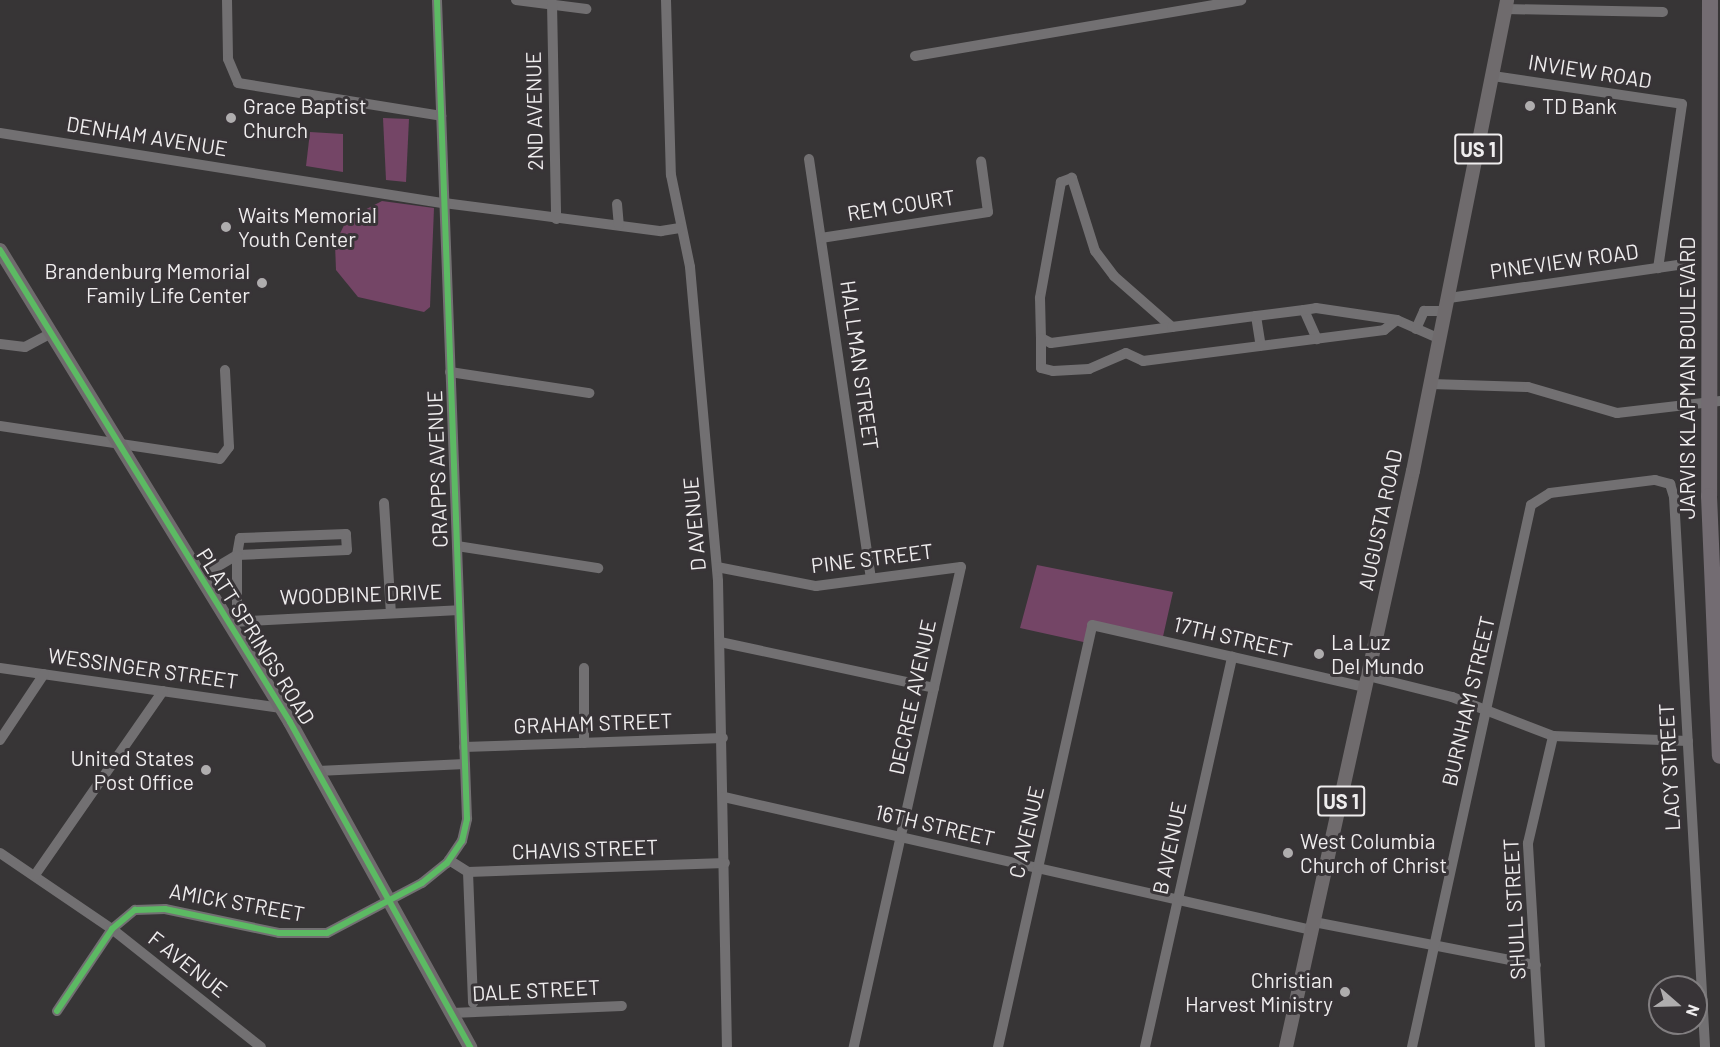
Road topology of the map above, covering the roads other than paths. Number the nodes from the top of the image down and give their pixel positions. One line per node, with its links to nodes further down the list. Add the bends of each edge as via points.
1 (227, 0): 14 (street, via 228,60 238,83)
2 (437, 0): 14 (street, CRAPPS AVENUE)
3 (516, 0): 7 (street)
4 (666, 0): 22 (street, D AVENUE, via 670,154)
5 (1240, 0): 11 (street)
6 (1710, 0): 13 (highway, JARVIS KLAPMAN BOULEVARD)
7 (552, 3): 9 (street); 20 (street, 2ND AVENUE)
8 (1507, 4): 10 (street); 12 (main road, AUGUSTA ROAD / US 1)
9 (586, 9)
10 (1663, 12)
11 (915, 56)
12 (1493, 76): 26 (street, INVIEW ROAD, via 1682,104); 28 (main road, AUGUSTA ROAD / US 1)
13 (1715, 109): 27 (highway, JARVIS KLAPMAN BOULEVARD)
14 (441, 116): 18 (street, CRAPPS AVENUE)
15 (0, 133): 18 (street, DENHAM AVENUE)
16 (809, 159): 23 (street, HALLMAN STREET)
17 (981, 161): 23 (street, REM COURT, via 988,212)
18 (444, 203): 20 (street, DENHAM AVENUE); 44 (street, CRAPPS AVENUE)
19 (617, 204): 21 (street)
20 (556, 219): 21 (street, DENHAM AVENUE)
21 (619, 225): 22 (street, DENHAM AVENUE, via 661,231)
22 (680, 228): 55 (street, D AVENUE, via 690,267)
23 (821, 238): 59 (street, HALLMAN STREET)
24 (0, 250): 35 (main road, PLATT SPRINGS ROAD)
25 (1685, 264): 26 (street, PINEVIEW ROAD)
26 (1658, 268): 28 (street, PINEVIEW ROAD)
27 (1710, 294): 43 (highway); 47 (highway, JARVIS KLAPMAN BOULEVARD)
28 (1447, 304): 33 (street, PINEVIEW ROAD, via 1424,311); 38 (main road, AUGUSTA ROAD / US 1)
29 (1304, 310): 30 (street); 31 (street, via 1345,309); 37 (street)
30 (1256, 316): 32 (street); 40 (street)
31 (1397, 320): 33 (street); 37 (street, via 1384,330)
32 (1172, 327): 34 (street); 36 (street, via 1114,276 1095,251 1072,178 1061,182 1040,298)
33 (1416, 329): 38 (street)
34 (1124, 334): 36 (street, via 1051,343); 41 (street)
35 (48, 335): 39 (street, via 25,347); 50 (main road, PLATT SPRINGS ROAD)
36 (1041, 338): 41 (street, via 1041,368 1053,371 1089,369)
37 (1317, 339): 40 (street)
38 (1440, 339): 45 (main road, AUGUSTA ROAD / US 1)
39 (0, 344)
40 (1261, 346): 41 (street, via 1143,361)
41 (1126, 353)
42 (225, 370): 50 (street, via 228,455 219,459)
43 (1720, 371)
44 (450, 372): 46 (street); 53 (street, CRAPPS AVENUE)
45 (1431, 384): 47 (street, via 1528,387 1617,413); 69 (main road, AUGUSTA ROAD / US 1)
46 (589, 393)
47 (1715, 402): 48 (highway); 80 (highway, JARVIS KLAPMAN BOULEVARD)
48 (1720, 417)
49 (0, 426): 50 (street)
50 (116, 446): 58 (main road, PLATT SPRINGS ROAD)
51 (1670, 484): 73 (street, BURNHAM STREET, via 1655,480 1550,494 1531,505); 77 (street, LACY STREET)
52 (384, 503): 61 (street)
53 (457, 546): 57 (street); 60 (street, CRAPPS AVENUE)
54 (237, 555): 54 (street, via 240,538 346,534 347,550); 58 (street); 62 (street)
55 (717, 567): 59 (street, PINE STREET, via 806,586); 64 (street, D AVENUE)
56 (961, 567): 59 (street, PINE STREET); 70 (street, DECREE AVENUE)
57 (598, 568)
58 (200, 577): 62 (main road, PLATT SPRINGS ROAD)
59 (872, 578)
60 (459, 610): 61 (street, WOODBINE DRIVE); 79 (street, CRAPPS AVENUE)
61 (392, 613): 62 (street, WOODBINE DRIVE)
62 (232, 622): 72 (main road, PLATT SPRINGS ROAD)
63 (1092, 625): 65 (street, 17TH STREET); 88 (street, C AVENUE)
64 (720, 642): 70 (street); 75 (street, D AVENUE)
65 (1232, 657): 69 (street, 17TH STREET); 92 (street, B AVENUE)
66 (0, 668): 68 (street, WESSINGER STREET)
67 (584, 668): 78 (street)
68 (44, 674): 71 (street, WESSINGER STREET); 76 (street)
69 (1367, 681): 73 (street, 17TH STREET); 93 (main road, AUGUSTA ROAD / US 1)
70 (934, 688): 84 (street, DECREE AVENUE)
71 (163, 691): 72 (street, WESSINGER STREET); 90 (street)
72 (281, 708): 82 (main road, PLATT SPRINGS ROAD)
73 (1486, 711): 74 (street, 17TH STREET); 95 (street, BURNHAM STREET)
74 (1553, 736): 77 (street, 17TH STREET); 96 (street, SHULL STREET, via 1529,835)
75 (723, 738): 78 (street, GRAHAM STREET); 83 (street, D AVENUE)
76 (0, 740)
77 (1688, 741): 110 (street, LACY STREET)
78 (584, 743): 79 (street, GRAHAM STREET)
79 (465, 747): 81 (street, CRAPPS AVENUE)
80 (1720, 756)
81 (465, 764): 82 (street); 86 (street, CRAPPS AVENUE, via 465,831)
82 (318, 771): 91 (main road, PLATT SPRINGS ROAD)
83 (724, 797): 84 (street, 16TH STREET); 87 (street, D AVENUE)
84 (901, 837): 88 (street, 16TH STREET); 104 (street, DECREE AVENUE)
85 (0, 853): 90 (street, F AVENUE)
86 (449, 860): 89 (street); 91 (street, CRAPPS AVENUE, via 422,883)
87 (725, 863): 89 (street, CHAVIS STREET); 103 (street, D AVENUE)
88 (1037, 868): 92 (street, 16TH STREET); 105 (street, C AVENUE)
89 (468, 872): 97 (street)
90 (34, 875): 94 (street, F AVENUE)
91 (389, 898): 94 (street, AMICK STREET, via 337,929 313,935 155,908 135,909); 100 (main road, PLATT SPRINGS ROAD)
92 (1178, 900): 93 (street, 16TH STREET); 106 (street, B AVENUE)
93 (1313, 926): 95 (street, 16TH STREET); 107 (main road, AUGUSTA ROAD / US 1)
94 (112, 929): 99 (street, AMICK STREET); 101 (street, F AVENUE)
95 (1434, 945): 96 (street, 16TH STREET); 108 (street, BURNHAM STREET)
96 (1536, 965): 109 (street, SHULL STREET)
97 (473, 1003)
98 (622, 1005): 100 (street, DALE STREET)
99 (57, 1011)
100 (452, 1013): 102 (main road, PLATT SPRINGS ROAD)
101 (261, 1047)
102 (470, 1047)
103 (727, 1047)
104 (855, 1047)
105 (998, 1047)
106 (1145, 1047)
107 (1286, 1047)
108 (1412, 1047)
109 (1540, 1047)
110 (1705, 1047)

